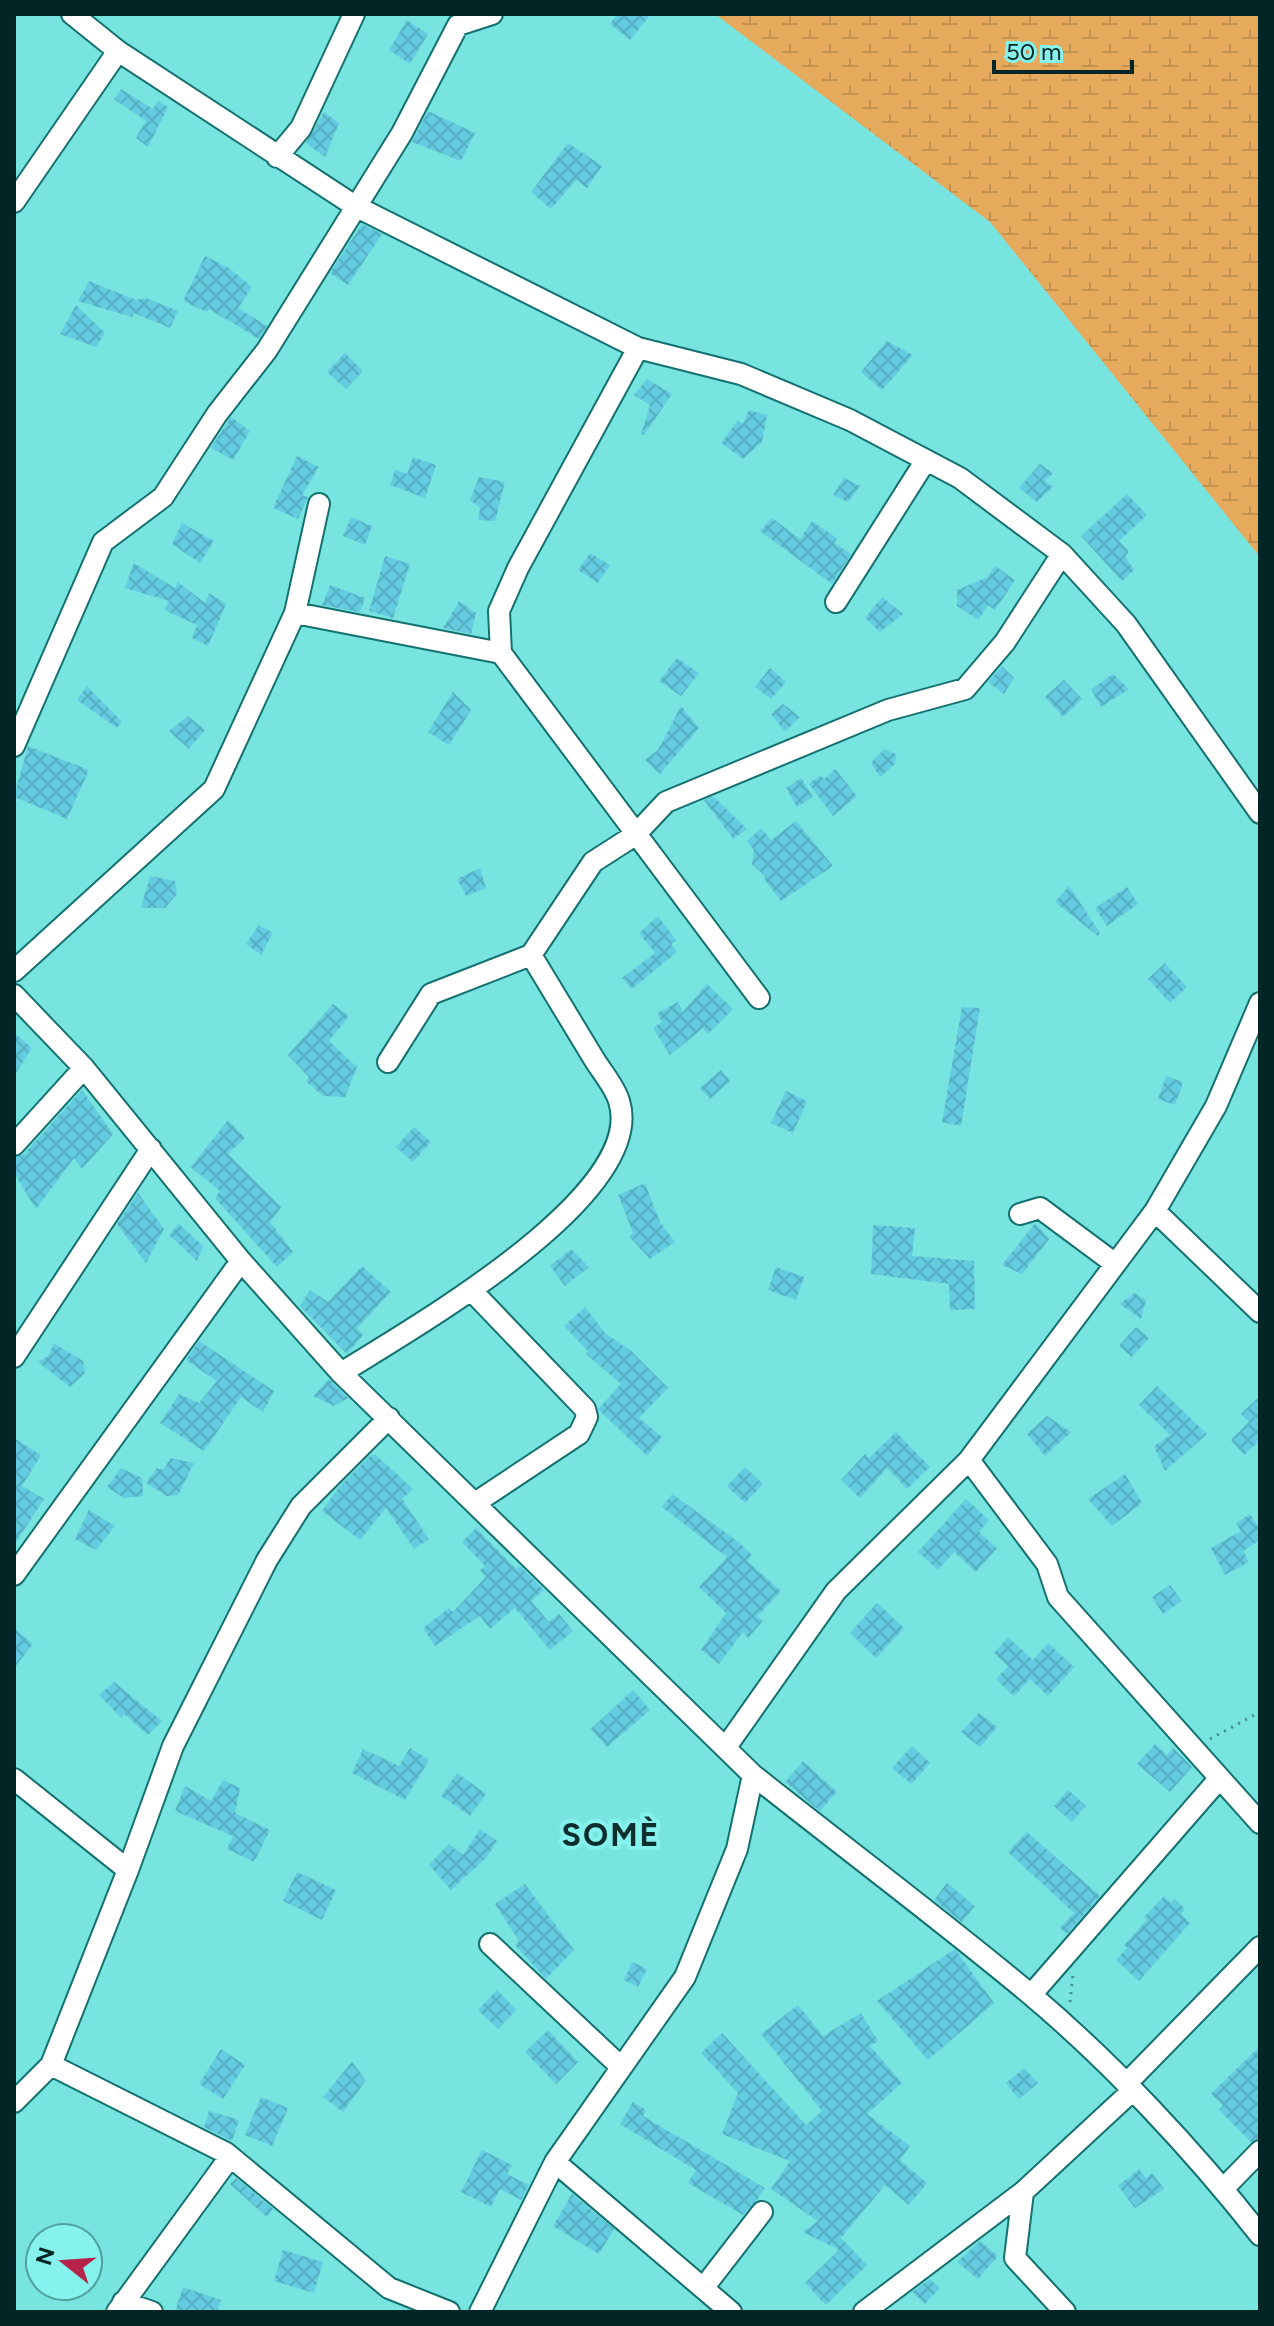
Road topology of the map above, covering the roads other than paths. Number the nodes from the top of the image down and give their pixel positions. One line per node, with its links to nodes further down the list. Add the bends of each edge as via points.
1 (72, 14): 4 (street)
2 (354, 14): 5 (street, via 301,128)
3 (492, 14): 7 (street, via 458,25 402,133)
4 (118, 51): 5 (street); 6 (street)
5 (277, 157): 7 (street)
6 (14, 202)
7 (355, 206): 8 (street); 15 (street, via 267,350 163,497 103,542)
8 (638, 348): 9 (street, via 741,374 850,420); 14 (street, via 518,568 499,611)
9 (926, 460): 11 (street, via 960,478); 12 (street)
10 (319, 504): 13 (street)
11 (1062, 554): 16 (street, via 1126,624); 17 (street, via 1005,642 965,689 888,710 666,802)
12 (836, 602)
13 (295, 613): 14 (street); 19 (street, via 214,789)
14 (501, 653): 17 (street)
15 (14, 746)
16 (1260, 813)
17 (635, 835): 18 (street, via 593,862); 21 (street)
18 (531, 955): 23 (street, via 431,994); 31 (street, via 619,1100 623,1133 602,1175 565,1215)
19 (14, 971)
20 (14, 995): 24 (street)
21 (759, 998)
22 (1260, 1003): 27 (street, via 1216,1106)
23 (388, 1062)
24 (84, 1068): 25 (street); 26 (street)
25 (14, 1145)
26 (151, 1149): 29 (street); 33 (street)
27 (1155, 1211): 30 (street); 32 (street)
28 (1020, 1214): 30 (street, via 1040,1208)
29 (241, 1261): 34 (street); 38 (street)
30 (1114, 1263): 36 (street)
31 (472, 1291): 34 (street); 37 (street, via 587,1417 579,1434)
32 (1260, 1312)
33 (14, 1357)
34 (341, 1373): 35 (street)
35 (389, 1418): 37 (street); 44 (street, via 301,1506 267,1560 173,1746)
36 (969, 1460): 39 (street, via 836,1591); 42 (street, via 1047,1564 1058,1597)
37 (475, 1503): 39 (street)
38 (14, 1575)
39 (726, 1747): 40 (street)
40 (753, 1775): 47 (street); 49 (street, via 737,1849 685,1977)
41 (14, 1779): 44 (street)
42 (1219, 1779): 43 (street); 47 (street)
43 (1260, 1823)
44 (128, 1870): 48 (street)
45 (490, 1944): 49 (street)
46 (1260, 1947): 50 (street)
47 (1031, 1995): 50 (street)
48 (51, 2065): 51 (street); 53 (street)
49 (621, 2067): 54 (street)
50 (1129, 2088): 55 (street); 56 (street)
51 (14, 2102)
52 (1260, 2151): 55 (street)
53 (230, 2157): 60 (street); 62 (street, via 389,2288)
54 (555, 2162): 59 (street); 63 (street)
55 (1223, 2189): 58 (street)
56 (1023, 2192): 65 (street); 66 (street, via 1015,2258)
57 (762, 2212): 59 (street)
58 (1260, 2235)
59 (704, 2287): 64 (street)
60 (120, 2307): 61 (street)
61 (152, 2312)
62 (449, 2312)
63 (480, 2312)
64 (731, 2312)
65 (864, 2312)
66 (1065, 2312)

